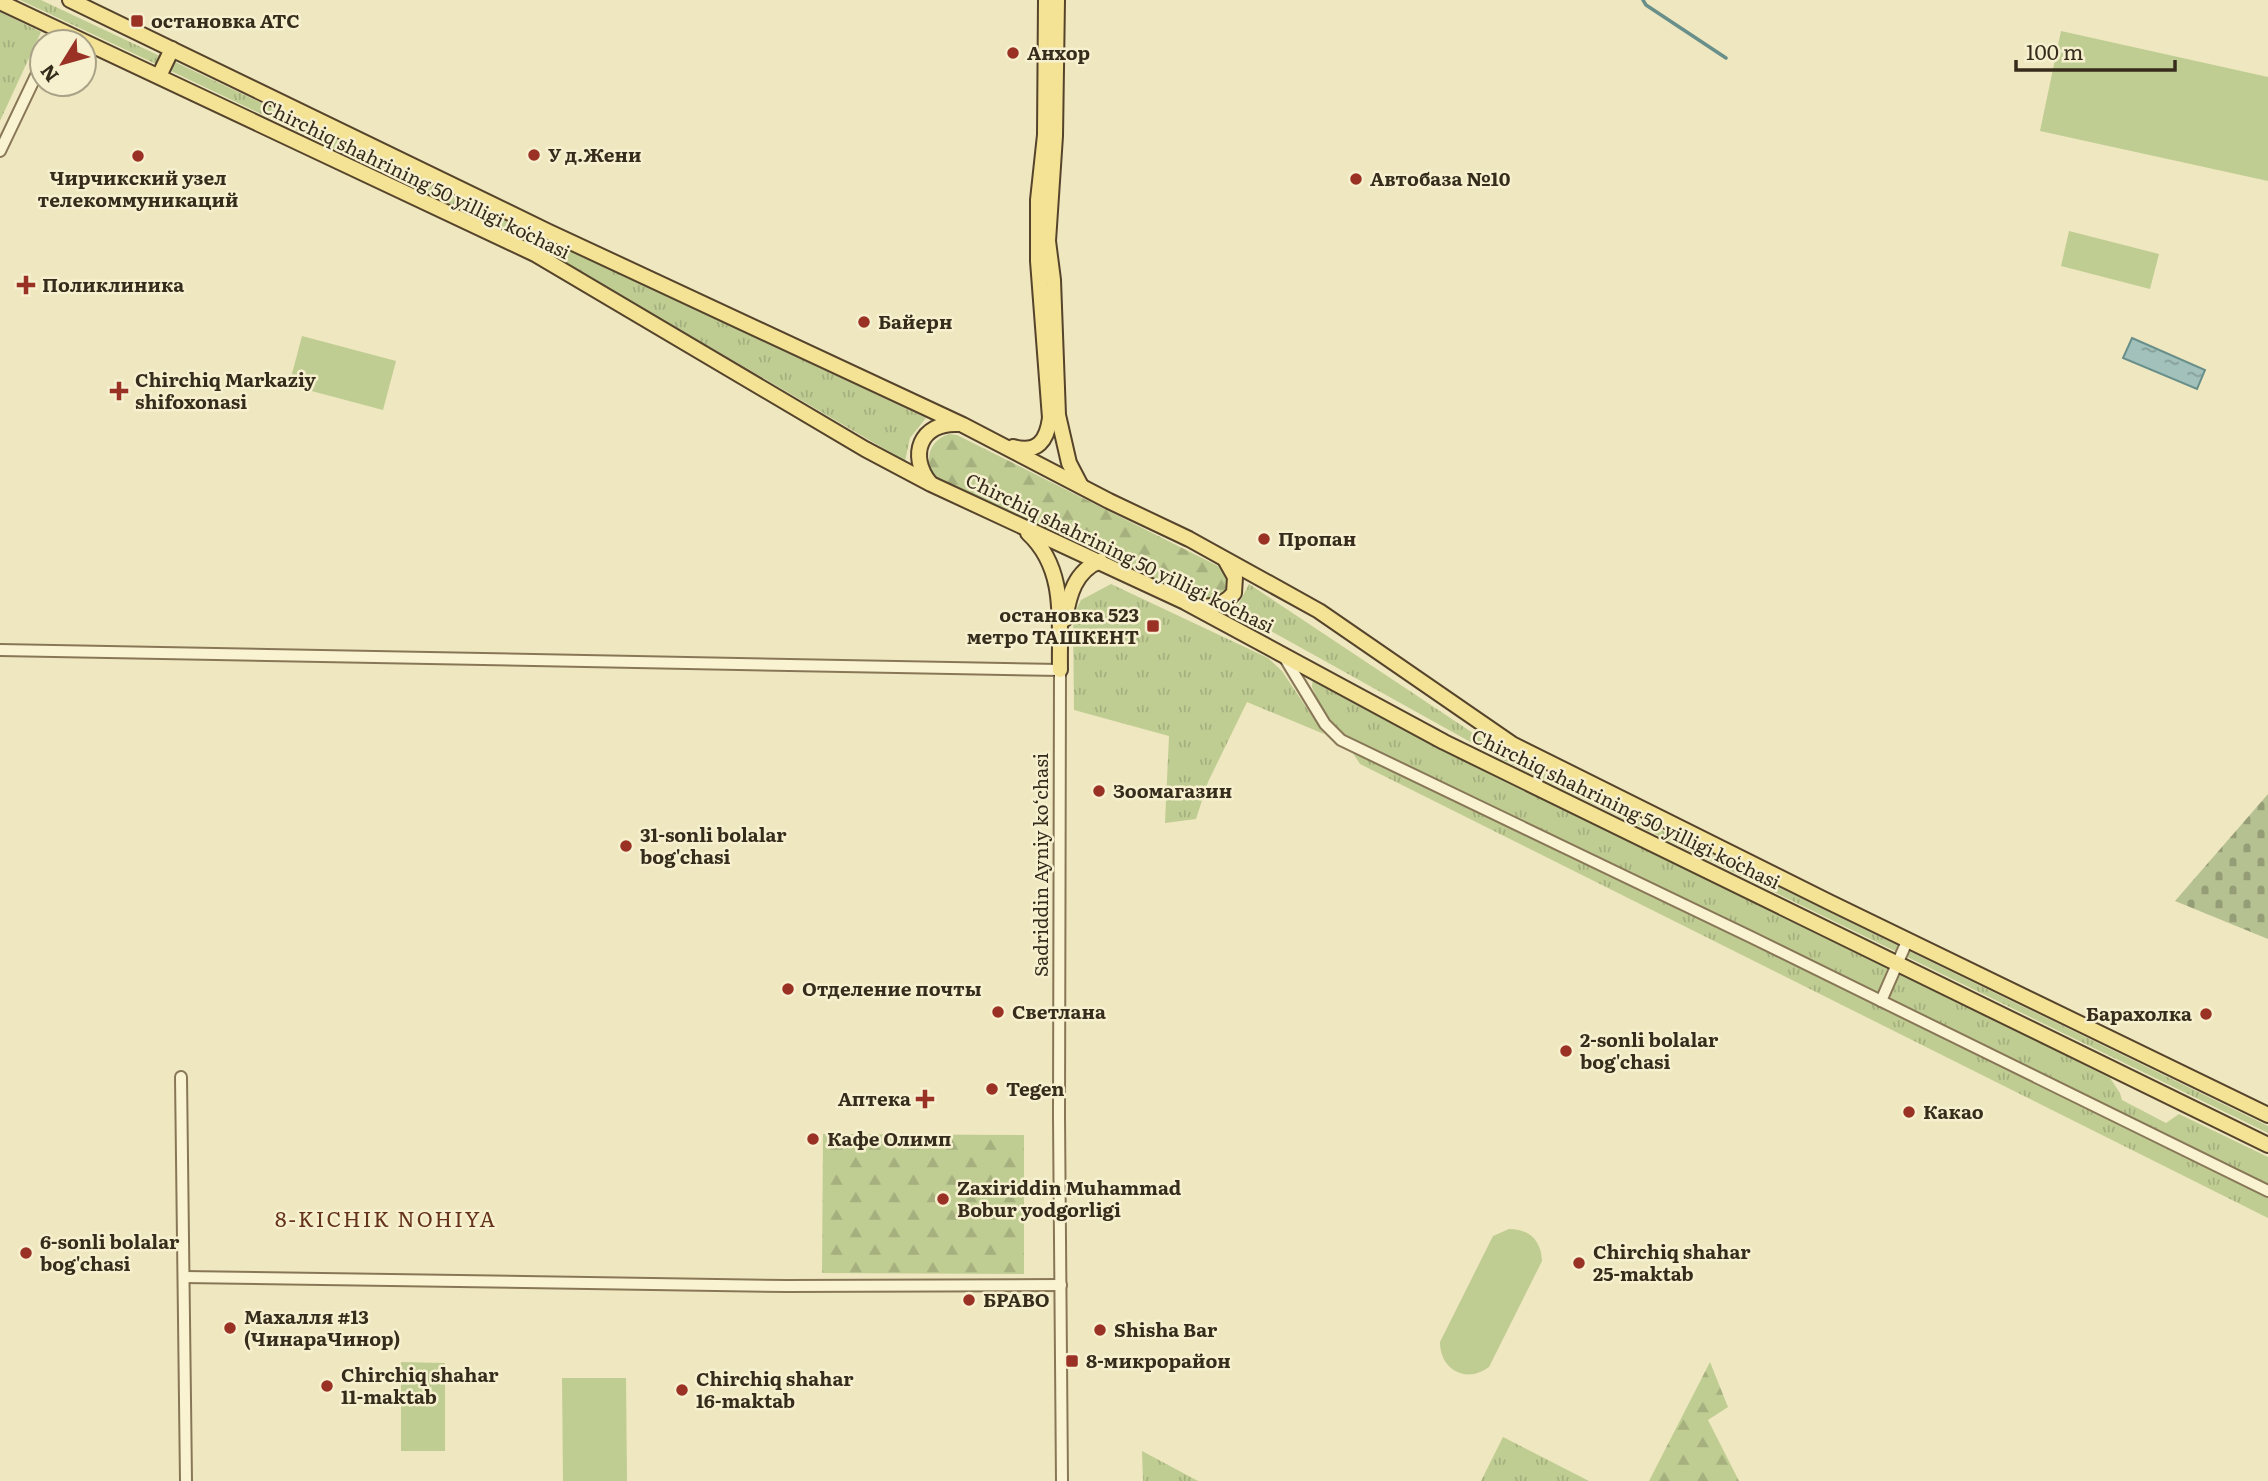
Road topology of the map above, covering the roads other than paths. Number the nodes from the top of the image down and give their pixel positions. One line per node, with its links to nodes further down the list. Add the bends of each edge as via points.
1 (70, 0): 6 (main road, Chirchiq shahrining 50 yilligi koʻchasi)
2 (1046, 0): 14 (main road, via 1038,249 1050,418 1045,440 1036,448)
3 (1057, 0): 16 (main road, via 1048,240 1058,415 1069,463)
4 (0, 2): 5 (main road, Chirchiq shahrining 50 yilligi koʻchasi)
5 (42, 28)
6 (172, 49): 8 (main road); 11 (main road, Chirchiq shahrining 50 yilligi koʻchasi)
7 (98, 53): 8 (main road, Chirchiq shahrining 50 yilligi koʻchasi)
8 (159, 76): 12 (main road, Chirchiq shahrining 50 yilligi koʻchasi)
9 (28, 92): 10 (street)
10 (0, 151)
11 (547, 231): 12 (main road); 13 (main road, Chirchiq shahrining 50 yilligi koʻchasi)
12 (535, 254): 15 (main road, Chirchiq shahrining 50 yilligi koʻchasi)
13 (963, 425): 14 (main road, Chirchiq shahrining 50 yilligi koʻchasi); 15 (main road, via 937,426 921,443 919,465)
14 (995, 443): 16 (main road, Chirchiq shahrining 50 yilligi koʻchasi)
15 (931, 485): 17 (main road, Chirchiq shahrining 50 yilligi koʻchasi)
16 (1082, 487): 18 (main road, Chirchiq shahrining 50 yilligi koʻchasi)
17 (1016, 524): 19 (main road, Chirchiq shahrining 50 yilligi koʻchasi); 23 (main road, via 1037,542 1055,574)
18 (1211, 551): 20 (main road, via 1233,572 1234,593 1214,606); 24 (main road, Chirchiq shahrining 50 yilligi koʻchasi, via 1319,611 1512,744)
19 (1100, 561): 20 (main road, Chirchiq shahrining 50 yilligi koʻchasi); 23 (main road, via 1081,574 1069,597)
20 (1185, 602): 22 (main road, Chirchiq shahrining 50 yilligi koʻchasi)
21 (0, 650): 23 (street)
22 (1282, 653): 25 (main road, Chirchiq shahrining 50 yilligi koʻchasi, via 1444,742); 26 (street, via 1325,724 1341,740)
23 (1060, 670): 32 (street, Sadriddin Ayniy ko‘chasi)
24 (1908, 939): 25 (street); 28 (main road, Chirchiq shahrining 50 yilligi koʻchasi)
25 (1897, 964): 26 (street); 29 (main road, Chirchiq shahrining 50 yilligi koʻchasi)
26 (1881, 1001): 30 (street)
27 (181, 1077): 31 (street)
28 (2268, 1115)
29 (2268, 1145)
30 (2268, 1191)
31 (184, 1277): 32 (street, via 786,1286); 33 (street)
32 (1061, 1285): 34 (street, Sadriddin Ayniy ko‘chasi)
33 (186, 1481)
34 (1062, 1481)

